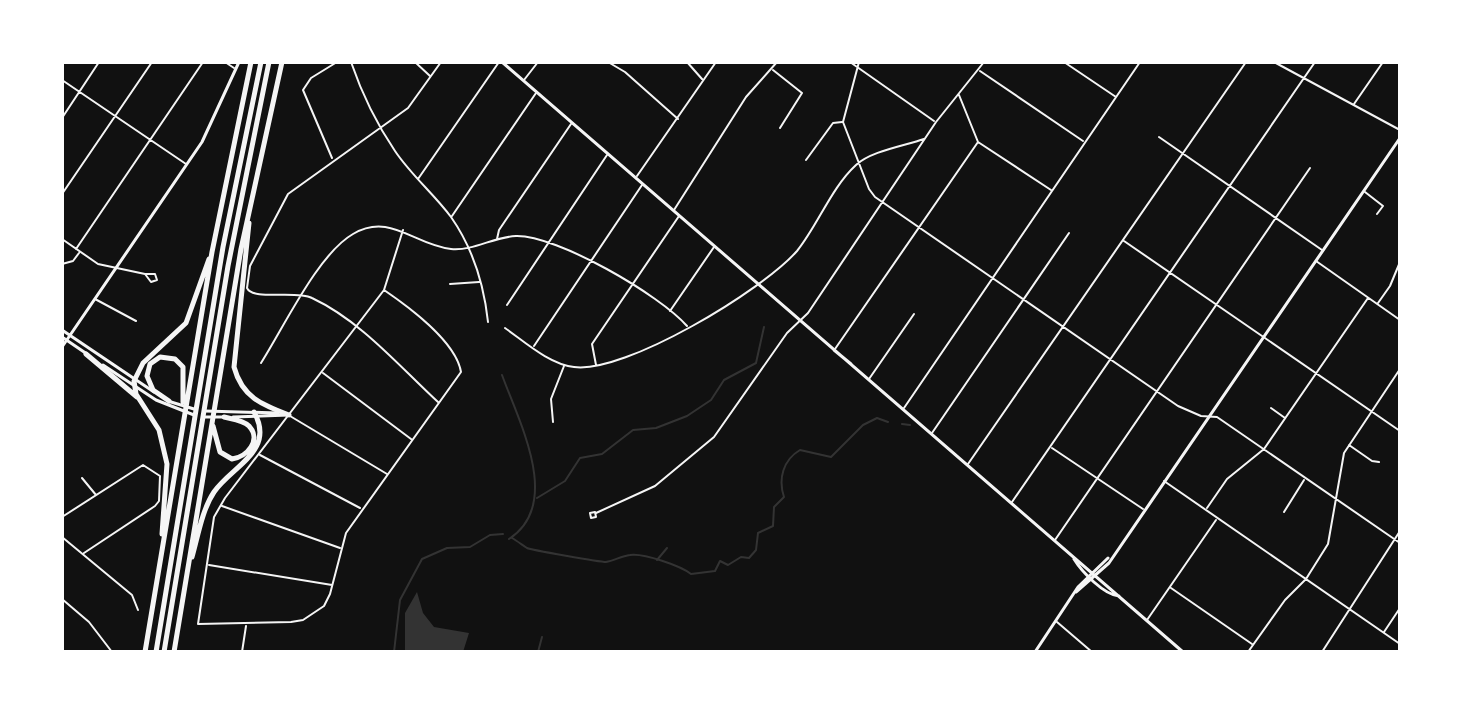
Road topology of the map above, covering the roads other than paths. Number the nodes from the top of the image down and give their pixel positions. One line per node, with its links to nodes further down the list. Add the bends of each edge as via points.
1 (99, 62): 38 (street)
2 (152, 62): 43 (street)
3 (203, 62): 55 (street)
4 (225, 62): 30 (street)
5 (239, 62): 30 (main road)
6 (251, 62): 90 (highway)
7 (261, 62): 204 (highway, via 223,247)
8 (269, 62): 205 (highway, via 224,286)
9 (282, 62): 73 (highway)
10 (337, 62): 60 (street, via 311,78 303,90)
11 (351, 62): 49 (street)
12 (415, 62): 33 (street)
13 (441, 62): 33 (street)
14 (501, 62): 37 (main road); 66 (street)
15 (538, 62): 37 (street)
16 (608, 62): 45 (street)
17 (687, 62): 36 (street)
18 (716, 62): 36 (street)
19 (777, 62): 31 (street)
20 (850, 62): 29 (street)
21 (859, 62): 29 (street)
22 (984, 62): 32 (street)
23 (1064, 62): 41 (street)
24 (1140, 62): 41 (street)
25 (1246, 62): 58 (street)
26 (1274, 62): 34 (street)
27 (1315, 62): 34 (street)
28 (1383, 62): 42 (street)
29 (857, 67): 46 (street); 47 (street)
30 (235, 69): 63 (main road, via 211,128)
31 (772, 70): 50 (street, via 802,93); 74 (street, via 746,97)
32 (979, 70): 40 (street); 56 (street)
33 (431, 76): 49 (street, via 408,108)
34 (1304, 78): 42 (street); 68 (street)
35 (62, 80): 38 (street)
36 (704, 80): 45 (street)
37 (524, 81): 39 (main road)
38 (80, 92): 43 (street); 44 (street)
39 (536, 92): 48 (main road); 77 (street)
40 (959, 94): 47 (street); 57 (street)
41 (1116, 97): 56 (street)
42 (1353, 106): 51 (street)
43 (115, 116): 55 (street); 71 (street)
44 (62, 118)
45 (678, 119): 65 (street)
46 (843, 122): 61 (street, via 833,123); 62 (street)
47 (936, 122): 54 (street)
48 (572, 123): 59 (main road); 83 (street)
49 (379, 127): 60 (street); 66 (street)
50 (780, 128)
51 (1400, 130)
52 (1159, 137): 58 (street)
53 (1400, 138): 70 (main road)
54 (925, 139): 62 (street); 72 (street)
55 (151, 140): 63 (street); 88 (street)
56 (1083, 141): 69 (street)
57 (978, 142): 69 (street); 79 (street)
58 (1184, 154): 68 (street); 85 (street)
59 (608, 155): 65 (main road); 84 (street)
60 (333, 159): 104 (street, via 288,194 250,266 247,290)
61 (806, 160)
62 (858, 163): 72 (street, via 869,189); 100 (street, via 797,251)
63 (186, 164): 95 (main road)
64 (1310, 168): 78 (street)
65 (636, 177): 67 (main road)
66 (418, 180): 77 (street)
67 (643, 184): 74 (main road); 91 (street)
68 (1229, 185): 78 (street); 96 (street)
69 (1051, 191): 98 (street)
70 (1364, 191): 75 (street, via 1383,206); 89 (main road)
71 (62, 194)
72 (883, 203): 79 (street); 113 (street)
73 (249, 210): 143 (highway); 149 (highway, via 234,367 253,399)
74 (673, 211): 76 (main road)
75 (1377, 214)
76 (679, 216): 86 (main road); 102 (street)
77 (451, 217): 87 (street)
78 (1277, 218): 89 (street); 110 (street)
79 (920, 228): 98 (street); 127 (street)
80 (403, 230): 87 (street, via 430,244); 103 (street); 104 (street, via 383,225 351,235 332,250)
81 (1069, 233): 107 (street)
82 (62, 239): 88 (street)
83 (497, 239): 84 (street); 87 (street)
84 (550, 241): 91 (street); 109 (street)
85 (1124, 241): 96 (street); 119 (street)
86 (715, 245): 100 (main road); 111 (street)
87 (469, 249): 99 (street)
88 (78, 250): 94 (street, via 73,261); 95 (street, via 98,264)
89 (1323, 251): 92 (main road)
90 (212, 255): 137 (highway, via 186,323 143,363); 145 (highway)
91 (592, 261): 102 (street); 126 (street)
92 (1316, 261): 105 (street); 123 (main road)
93 (1400, 262): 108 (street)
94 (62, 264)
95 (117, 267): 97 (street); 106 (main road)
96 (1169, 272): 110 (street); 129 (street)
97 (145, 274)
98 (993, 278): 107 (street); 144 (street)
99 (480, 281): 101 (street); 116 (street)
100 (758, 283): 113 (main road); 118 (street, via 720,312)
101 (450, 284)
102 (631, 286): 111 (street); 132 (street, via 592,344)
103 (384, 290): 117 (street); 141 (street, via 428,324 461,367)
104 (303, 295): 117 (street); 130 (street)
105 (1368, 298): 108 (street); 135 (street)
106 (95, 299): 115 (street); 122 (main road)
107 (1025, 300): 119 (street); 154 (street)
108 (1377, 304): 114 (street)
109 (507, 305)
110 (1217, 305): 123 (street); 138 (street)
111 (669, 312): 118 (street)
112 (914, 314): 136 (street)
113 (800, 320): 127 (main road); 175 (street, via 714,437 655,486)
114 (1400, 320)
115 (136, 321)
116 (488, 322)
117 (357, 326): 134 (street); 141 (street)
118 (687, 326): 132 (street)
119 (1064, 327): 129 (street); 161 (street)
120 (505, 328): 126 (street)
121 (62, 330): 122 (main road)
122 (70, 335): 124 (main road); 137 (main road)
123 (1264, 337): 135 (street); 150 (main road)
124 (64, 339): 125 (main road); 128 (main road)
125 (62, 347)
126 (533, 347): 131 (street)
127 (834, 350): 136 (main road)
128 (86, 354): 137 (main road); 139 (highway)
129 (1110, 359): 138 (street); 157 (street)
130 (261, 363)
131 (565, 365): 132 (street); 152 (street, via 551,399)
132 (596, 366)
133 (1400, 369): 146 (street)
134 (322, 373): 149 (street); 155 (street)
135 (1316, 374): 146 (street); 151 (street)
136 (869, 380): 144 (main road)
137 (134, 382): 139 (highway); 140 (main road); 148 (main road, via 175,410)
138 (1157, 392): 150 (street); 164 (street)
139 (143, 402): 181 (highway, via 159,430 167,464)
140 (172, 403): 145 (highway, via 153,390 147,376 150,364 160,357 175,359 183,367); 148 (main road)
141 (439, 403): 155 (street)
142 (1271, 408): 151 (street)
143 (214, 409): 148 (highway, via 216,447 225,456 240,458 253,443 252,431); 187 (highway)
144 (903, 409): 154 (main road)
145 (185, 411): 181 (highway)
146 (1372, 411): 153 (street); 156 (street)
147 (255, 414): 148 (main road); 149 (main road); 187 (highway, via 257,446 214,491)
148 (224, 415)
149 (289, 415): 159 (street); 162 (street)
150 (1209, 417): 158 (street, via 1217,417); 166 (main road)
151 (1286, 418): 158 (street)
152 (553, 422)
153 (1400, 431)
154 (931, 434): 161 (main road)
155 (413, 440): 162 (street)
156 (1348, 445): 160 (street); 168 (street)
157 (1050, 447): 164 (street); 169 (street)
158 (1264, 449): 165 (street); 173 (street, via 1227,479)
159 (259, 454): 170 (street); 171 (street)
160 (1379, 462)
161 (968, 465): 169 (main road)
162 (387, 474): 171 (street)
163 (82, 478): 167 (street)
164 (1097, 479): 172 (street); 182 (street)
165 (1305, 479): 168 (street); 174 (street)
166 (1164, 481): 172 (main road); 173 (street)
167 (96, 495): 176 (street); 185 (street, via 143,465 160,476 159,501)
168 (1334, 500): 180 (street); 189 (street, via 1328,544)
169 (1011, 503): 182 (main road)
170 (221, 506): 184 (street); 186 (street, via 214,517)
171 (361, 509): 184 (street)
172 (1144, 510): 188 (main road)
173 (1205, 510): 177 (street)
174 (1284, 512)
175 (596, 513)
176 (62, 517)
177 (1217, 519): 189 (street); 191 (street)
178 (1400, 531): 180 (street)
179 (62, 537): 185 (street)
180 (1395, 539): 183 (street); 193 (street)
181 (163, 540): 203 (highway)
182 (1054, 541): 188 (main road)
183 (1400, 543)
184 (340, 548): 190 (street)
185 (84, 553): 195 (street, via 132,595)
186 (207, 565): 190 (street); 198 (street, via 198,624)
187 (187, 569): 206 (highway)
188 (1093, 575): 196 (main road); 197 (main road)
189 (1306, 579): 193 (street); 200 (street)
190 (332, 585): 198 (street, via 324,606 303,620)
191 (1171, 588): 197 (street); 200 (street)
192 (62, 599): 202 (street)
193 (1348, 608): 199 (street); 212 (street)
194 (1400, 608): 199 (street)
195 (138, 610)
196 (1056, 621): 208 (main road); 209 (street)
197 (1146, 621): 210 (main road)
198 (246, 626): 207 (street)
199 (1383, 633): 201 (street)
200 (1253, 644): 211 (street)
201 (1400, 644)
202 (112, 652)
203 (145, 652)
204 (156, 652)
205 (164, 652)
206 (174, 652)
207 (242, 652)
208 (1035, 652)
209 (1092, 652)
210 (1183, 652)
211 (1248, 652)
212 (1322, 652)

